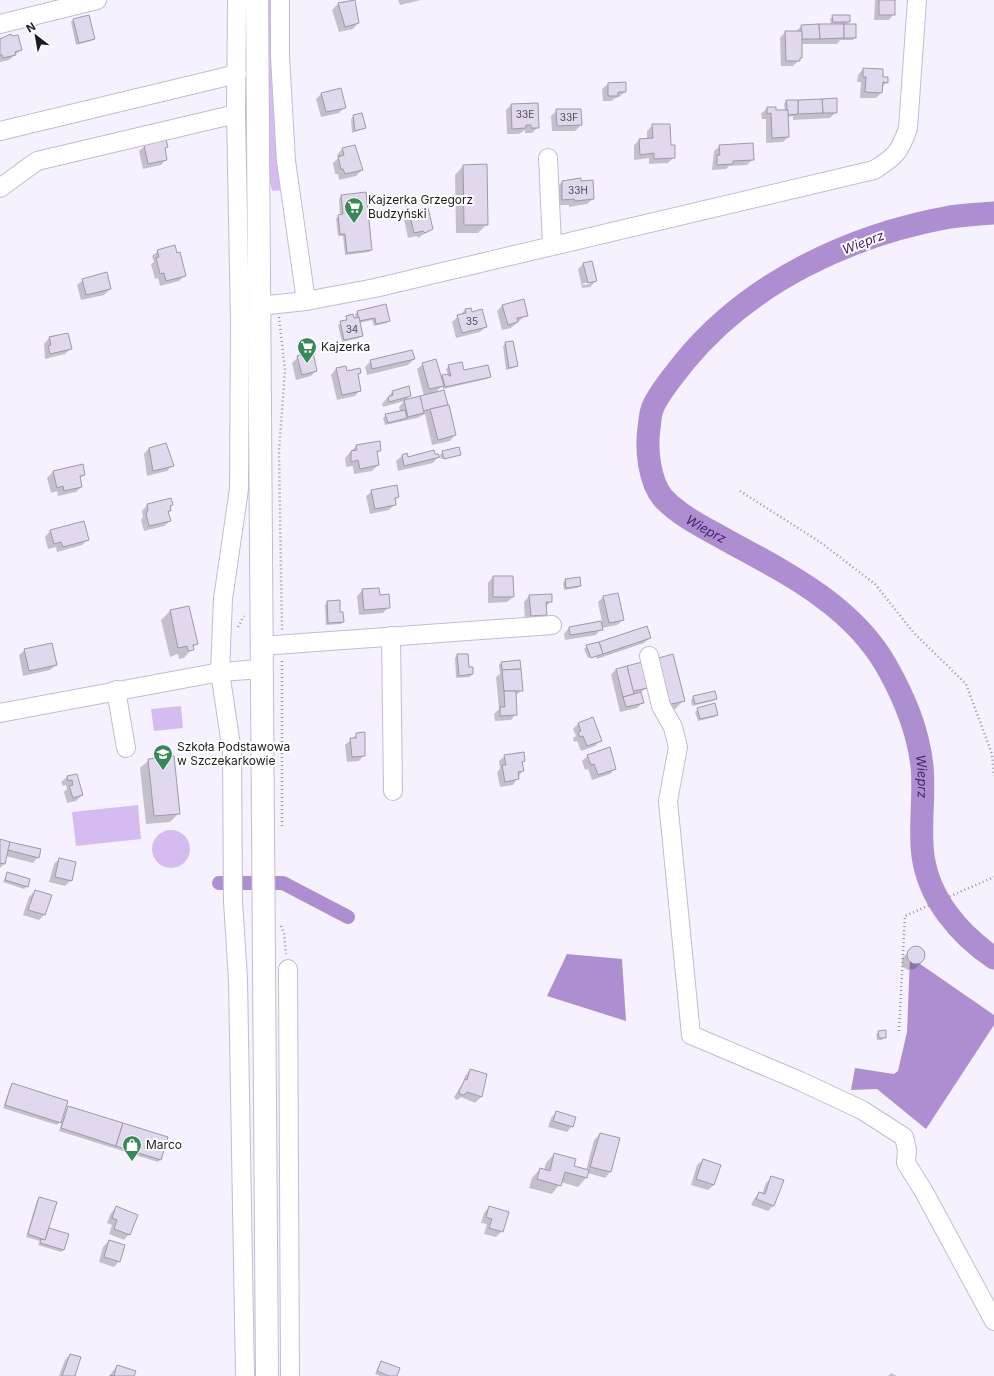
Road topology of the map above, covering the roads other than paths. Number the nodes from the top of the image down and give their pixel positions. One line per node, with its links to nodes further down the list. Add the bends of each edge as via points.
1 (98, 0): 6 (street)
2 (237, 0): 7 (street)
3 (256, 0): 14 (main road)
4 (280, 0): 13 (street, via 280,56 286,161)
5 (917, 0): 12 (street, via 908,128 903,144 892,160 874,170)
6 (0, 24)
7 (237, 74): 8 (street); 9 (street)
8 (236, 114): 11 (street, via 37,161); 20 (street, via 240,323 239,489 223,599)
9 (0, 131)
10 (548, 158): 12 (street)
11 (0, 188)
12 (552, 245): 13 (street, via 332,300)
13 (306, 301): 14 (street)
14 (269, 306): 17 (main road)
15 (552, 625): 16 (street)
16 (391, 636): 17 (street); 24 (street)
17 (272, 645): 19 (main road)
18 (649, 656): 26 (street, via 661,706 673,727 678,747 668,801 691,1035 862,1110 904,1137 906,1162 910,1171)
19 (262, 669): 20 (street); 28 (main road)
20 (220, 672): 21 (street); 27 (street, via 232,752 232,864 238,980)
21 (116, 690): 22 (street); 23 (street)
22 (0, 712)
23 (126, 748)
24 (393, 791)
25 (288, 969): 29 (street)
26 (994, 1320)
27 (245, 1376)
28 (267, 1376)
29 (290, 1376)

